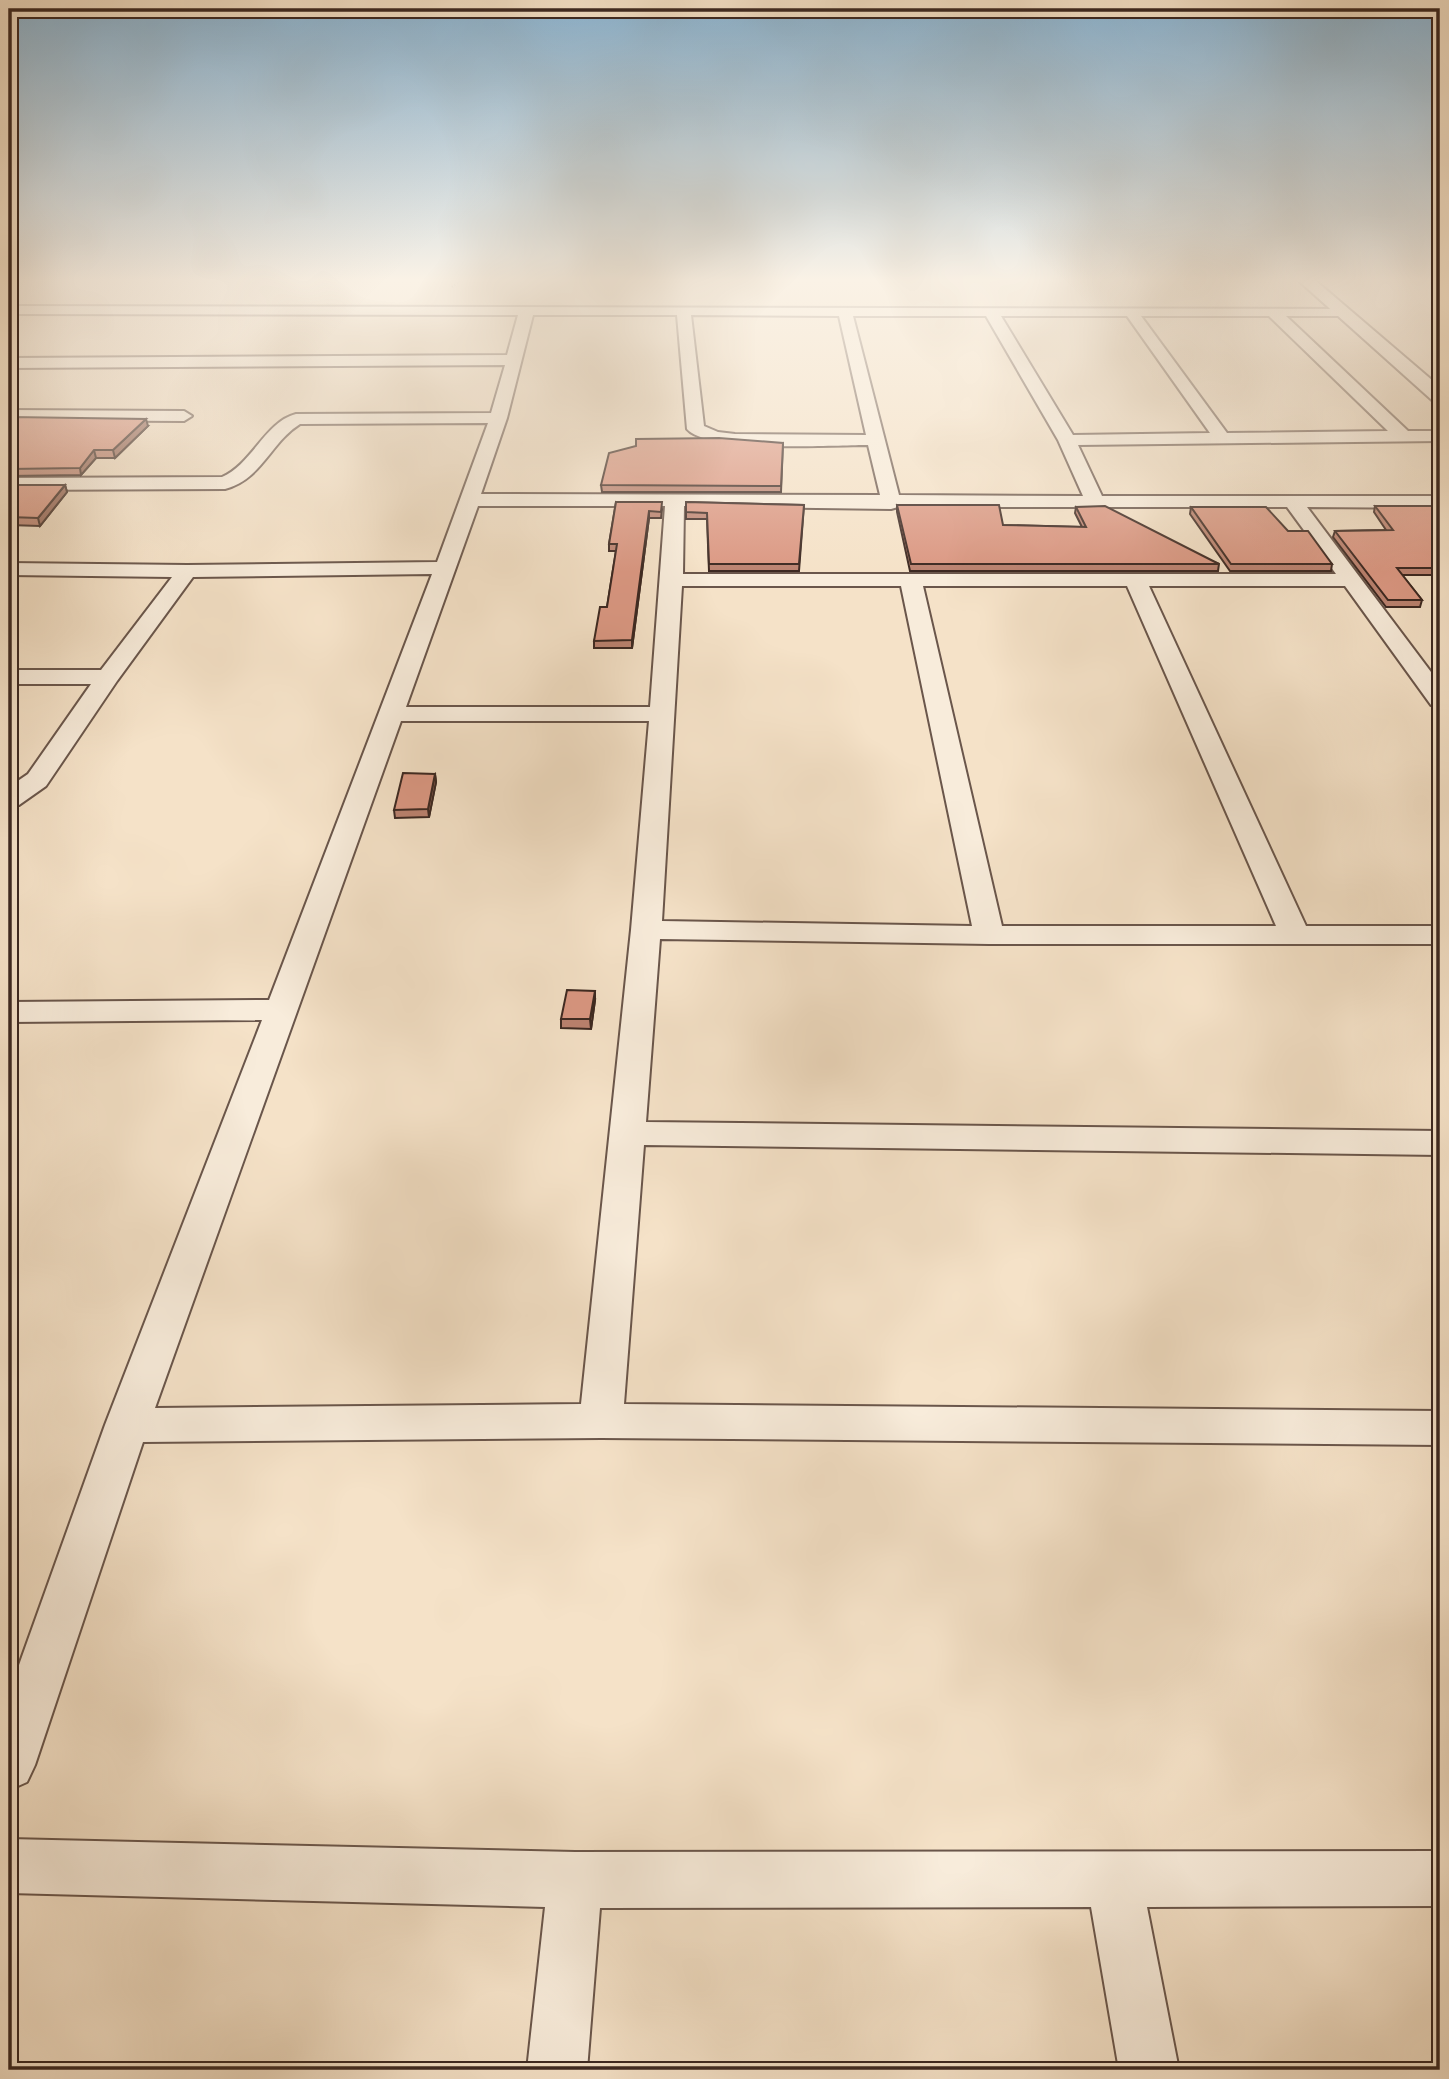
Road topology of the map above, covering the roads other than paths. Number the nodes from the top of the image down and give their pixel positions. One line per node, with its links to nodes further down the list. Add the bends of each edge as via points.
1 (509, 378): 11 (street)
2 (691, 378): 15 (street, via 696,429 715,437)
3 (862, 378): 15 (street)
4 (1030, 378): 16 (street)
5 (1179, 378): 14 (street)
6 (1342, 378): 12 (street)
7 (1419, 378): 8 (street)
8 (1440, 396)
9 (9, 415): 10 (street)
10 (184, 416)
11 (498, 418): 17 (street, via 296,419 246,474 212,485); 18 (street)
12 (1403, 436): 13 (street); 14 (street)
13 (1440, 436)
14 (1222, 438): 16 (street)
15 (877, 440): 22 (street)
16 (1067, 440): 20 (street)
17 (9, 484)
18 (470, 500): 19 (street); 24 (street)
19 (675, 502): 22 (street); 27 (street)
20 (1095, 502): 22 (street); 23 (street)
21 (1440, 502): 23 (street)
22 (891, 503)
23 (1294, 503): 29 (street)
24 (443, 568): 26 (street); 34 (street)
25 (9, 569): 26 (street)
26 (187, 571): 32 (street)
27 (672, 580): 30 (street); 35 (street)
28 (1135, 580): 29 (street); 30 (street); 38 (street)
29 (1352, 580): 33 (street)
30 (911, 582): 39 (street)
31 (9, 677): 32 (street)
32 (108, 677): 36 (street, via 37,780)
33 (1440, 700)
34 (390, 714): 35 (street); 41 (street)
35 (661, 714): 37 (street)
36 (9, 799)
37 (646, 930): 39 (street); 43 (street)
38 (1295, 934): 39 (street); 40 (street)
39 (989, 935)
40 (1440, 935)
41 (282, 1010): 42 (street); 46 (street)
42 (9, 1012)
43 (626, 1133): 44 (street); 45 (street)
44 (1440, 1143)
45 (601, 1422): 46 (street); 47 (street)
46 (127, 1425): 48 (street)
47 (1440, 1428)
48 (9, 1765)
49 (9, 1866): 51 (street)
50 (1440, 1879): 52 (street)
51 (575, 1880): 52 (street); 53 (street)
52 (1114, 1881): 54 (street)
53 (557, 2070)
54 (1149, 2070)

